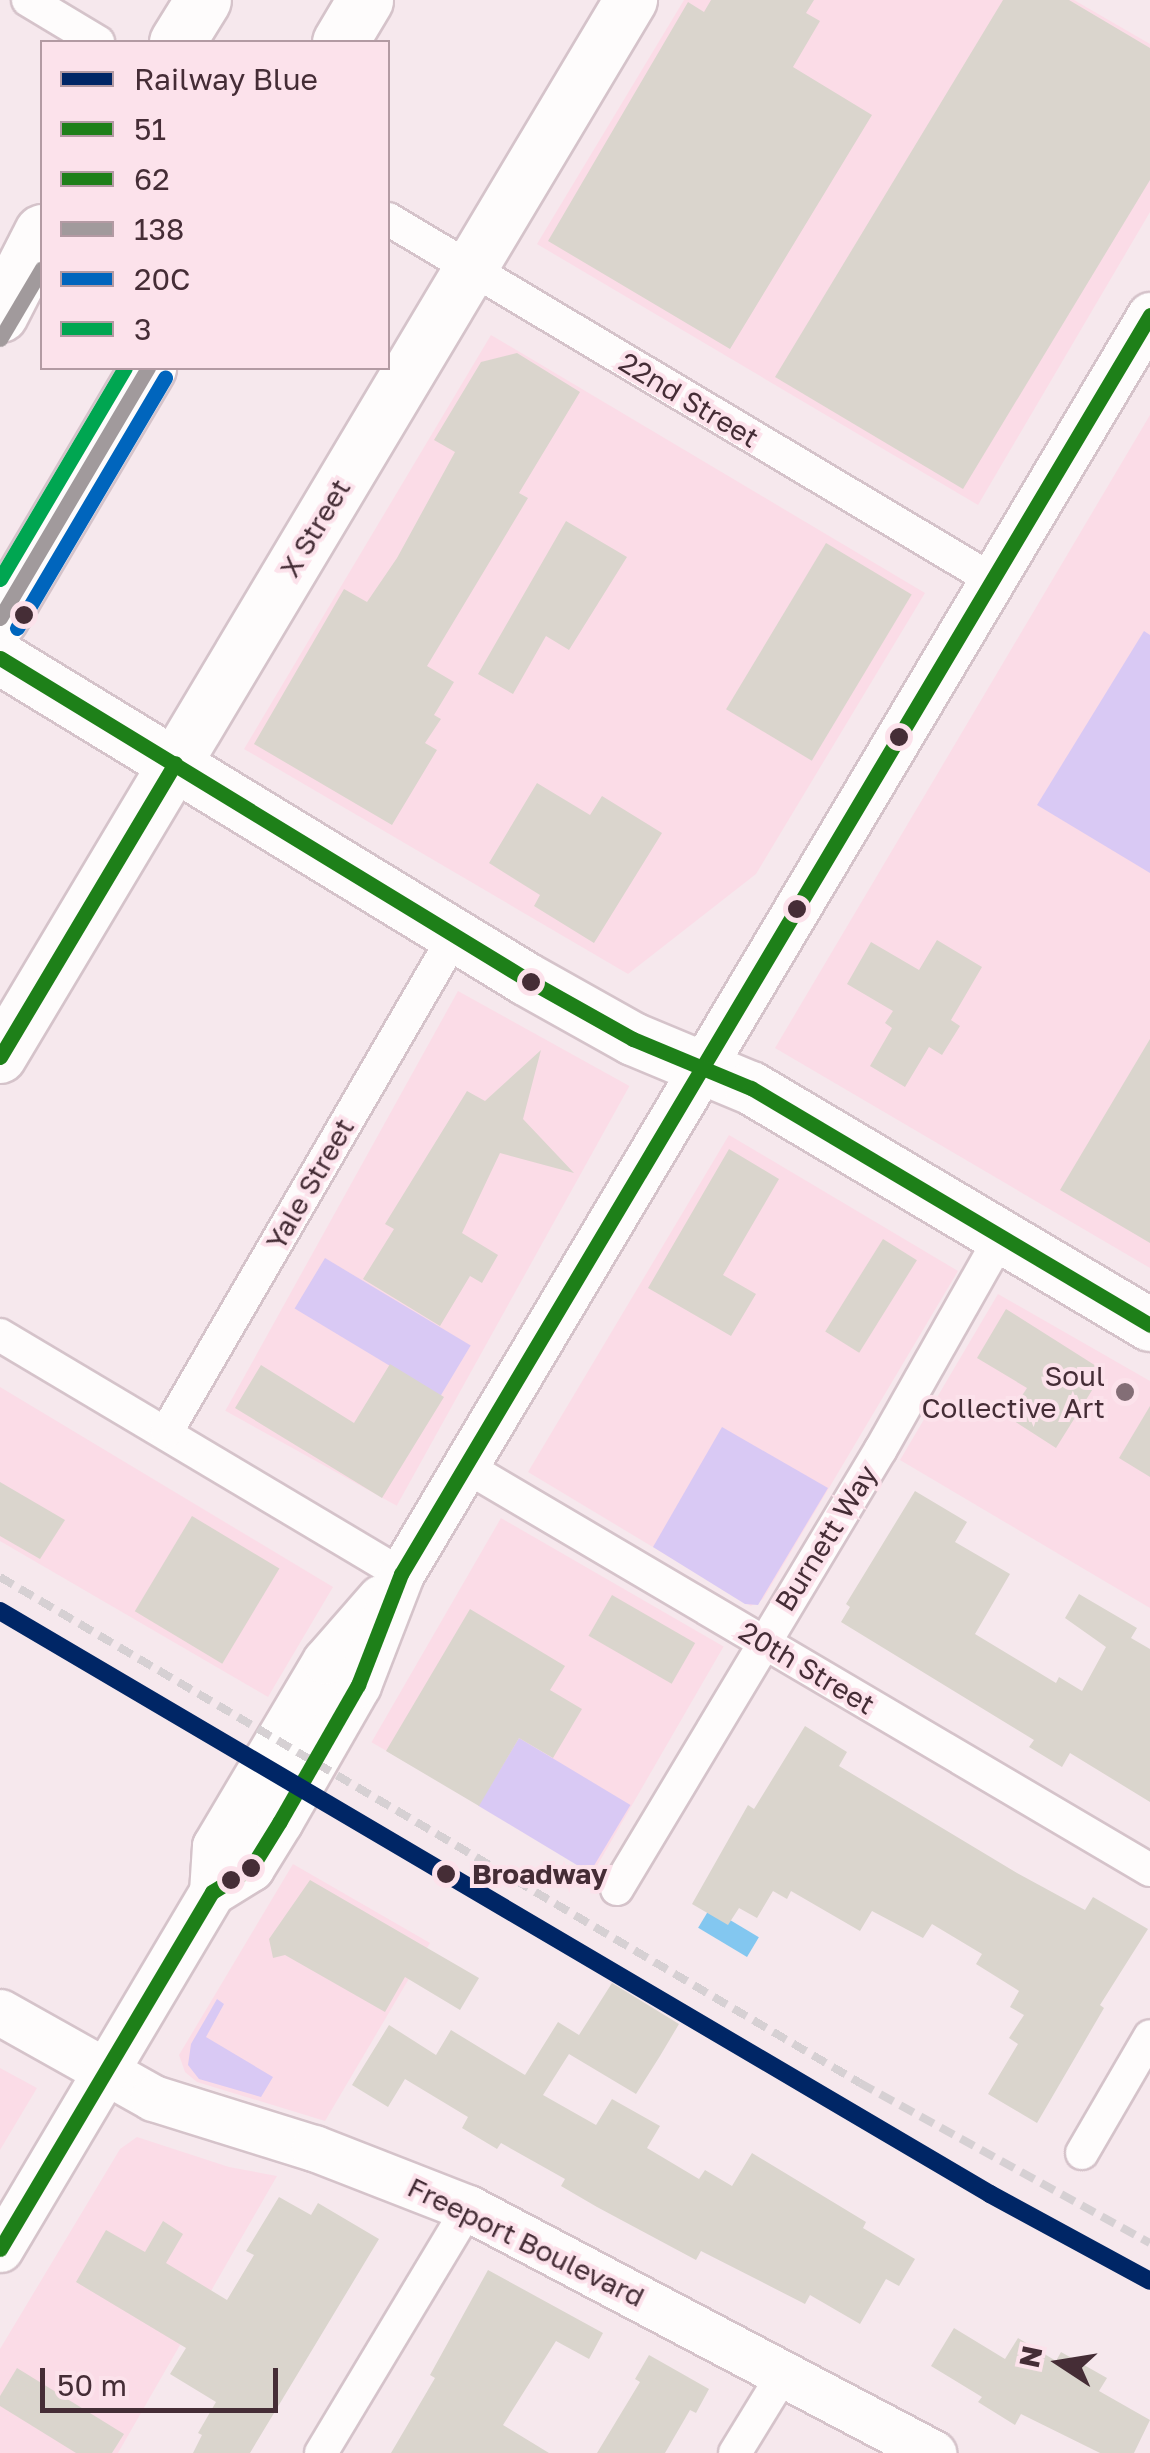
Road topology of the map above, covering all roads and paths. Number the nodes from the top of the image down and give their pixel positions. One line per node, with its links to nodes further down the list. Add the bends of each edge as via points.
1 (28, 0): 6 (street)
2 (164, 0): 7 (highway)
3 (202, 0): 8 (highway)
4 (365, 0): 9 (highway)
5 (632, 0): 12 (main road, X Street)
6 (95, 40)
7 (142, 40)
8 (178, 40)
9 (341, 40)
10 (390, 220): 12 (street, 22nd Street)
11 (40, 236): 14 (highway)
12 (471, 270): 18 (street, 22nd Street); 21 (main road, X Street)
13 (40, 271): 16 (highway)
14 (0, 314)
15 (1150, 315): 18 (main road)
16 (0, 339)
17 (147, 370): 19 (highway)
18 (991, 579): 24 (main road)
19 (0, 618)
20 (0, 658): 21 (main road)
21 (175, 763): 22 (main road); 23 (main road, X Street)
22 (454, 937): 24 (main road, via 634,1039); 28 (street, Yale Street)
23 (0, 1057)
24 (703, 1067): 25 (main road, via 751,1088); 29 (main road)
25 (1001, 1237): 26 (main road); 31 (street, Burnett Way)
26 (1150, 1325)
27 (0, 1335): 28 (street)
28 (167, 1432): 30 (street)
29 (465, 1466): 30 (main road); 31 (street, 20th Street)
30 (401, 1574): 36 (main road, via 317,1673 215,1846 212,1892)
31 (762, 1641): 32 (street, 20th Street); 33 (street, Burnett Way)
32 (1150, 1870)
33 (617, 1889)
34 (0, 2012): 36 (main road, Freeport Boulevard)
35 (1150, 2036): 37 (street)
36 (103, 2071): 38 (main road, Freeport Boulevard, via 167,2104 314,2148); 39 (main road)
37 (1082, 2153)
38 (468, 2208): 40 (main road, Freeport Boulevard); 41 (street)
39 (0, 2249)
40 (784, 2373): 42 (street); 43 (main road, Freeport Boulevard)
41 (321, 2453)
42 (735, 2453)
43 (934, 2453)

